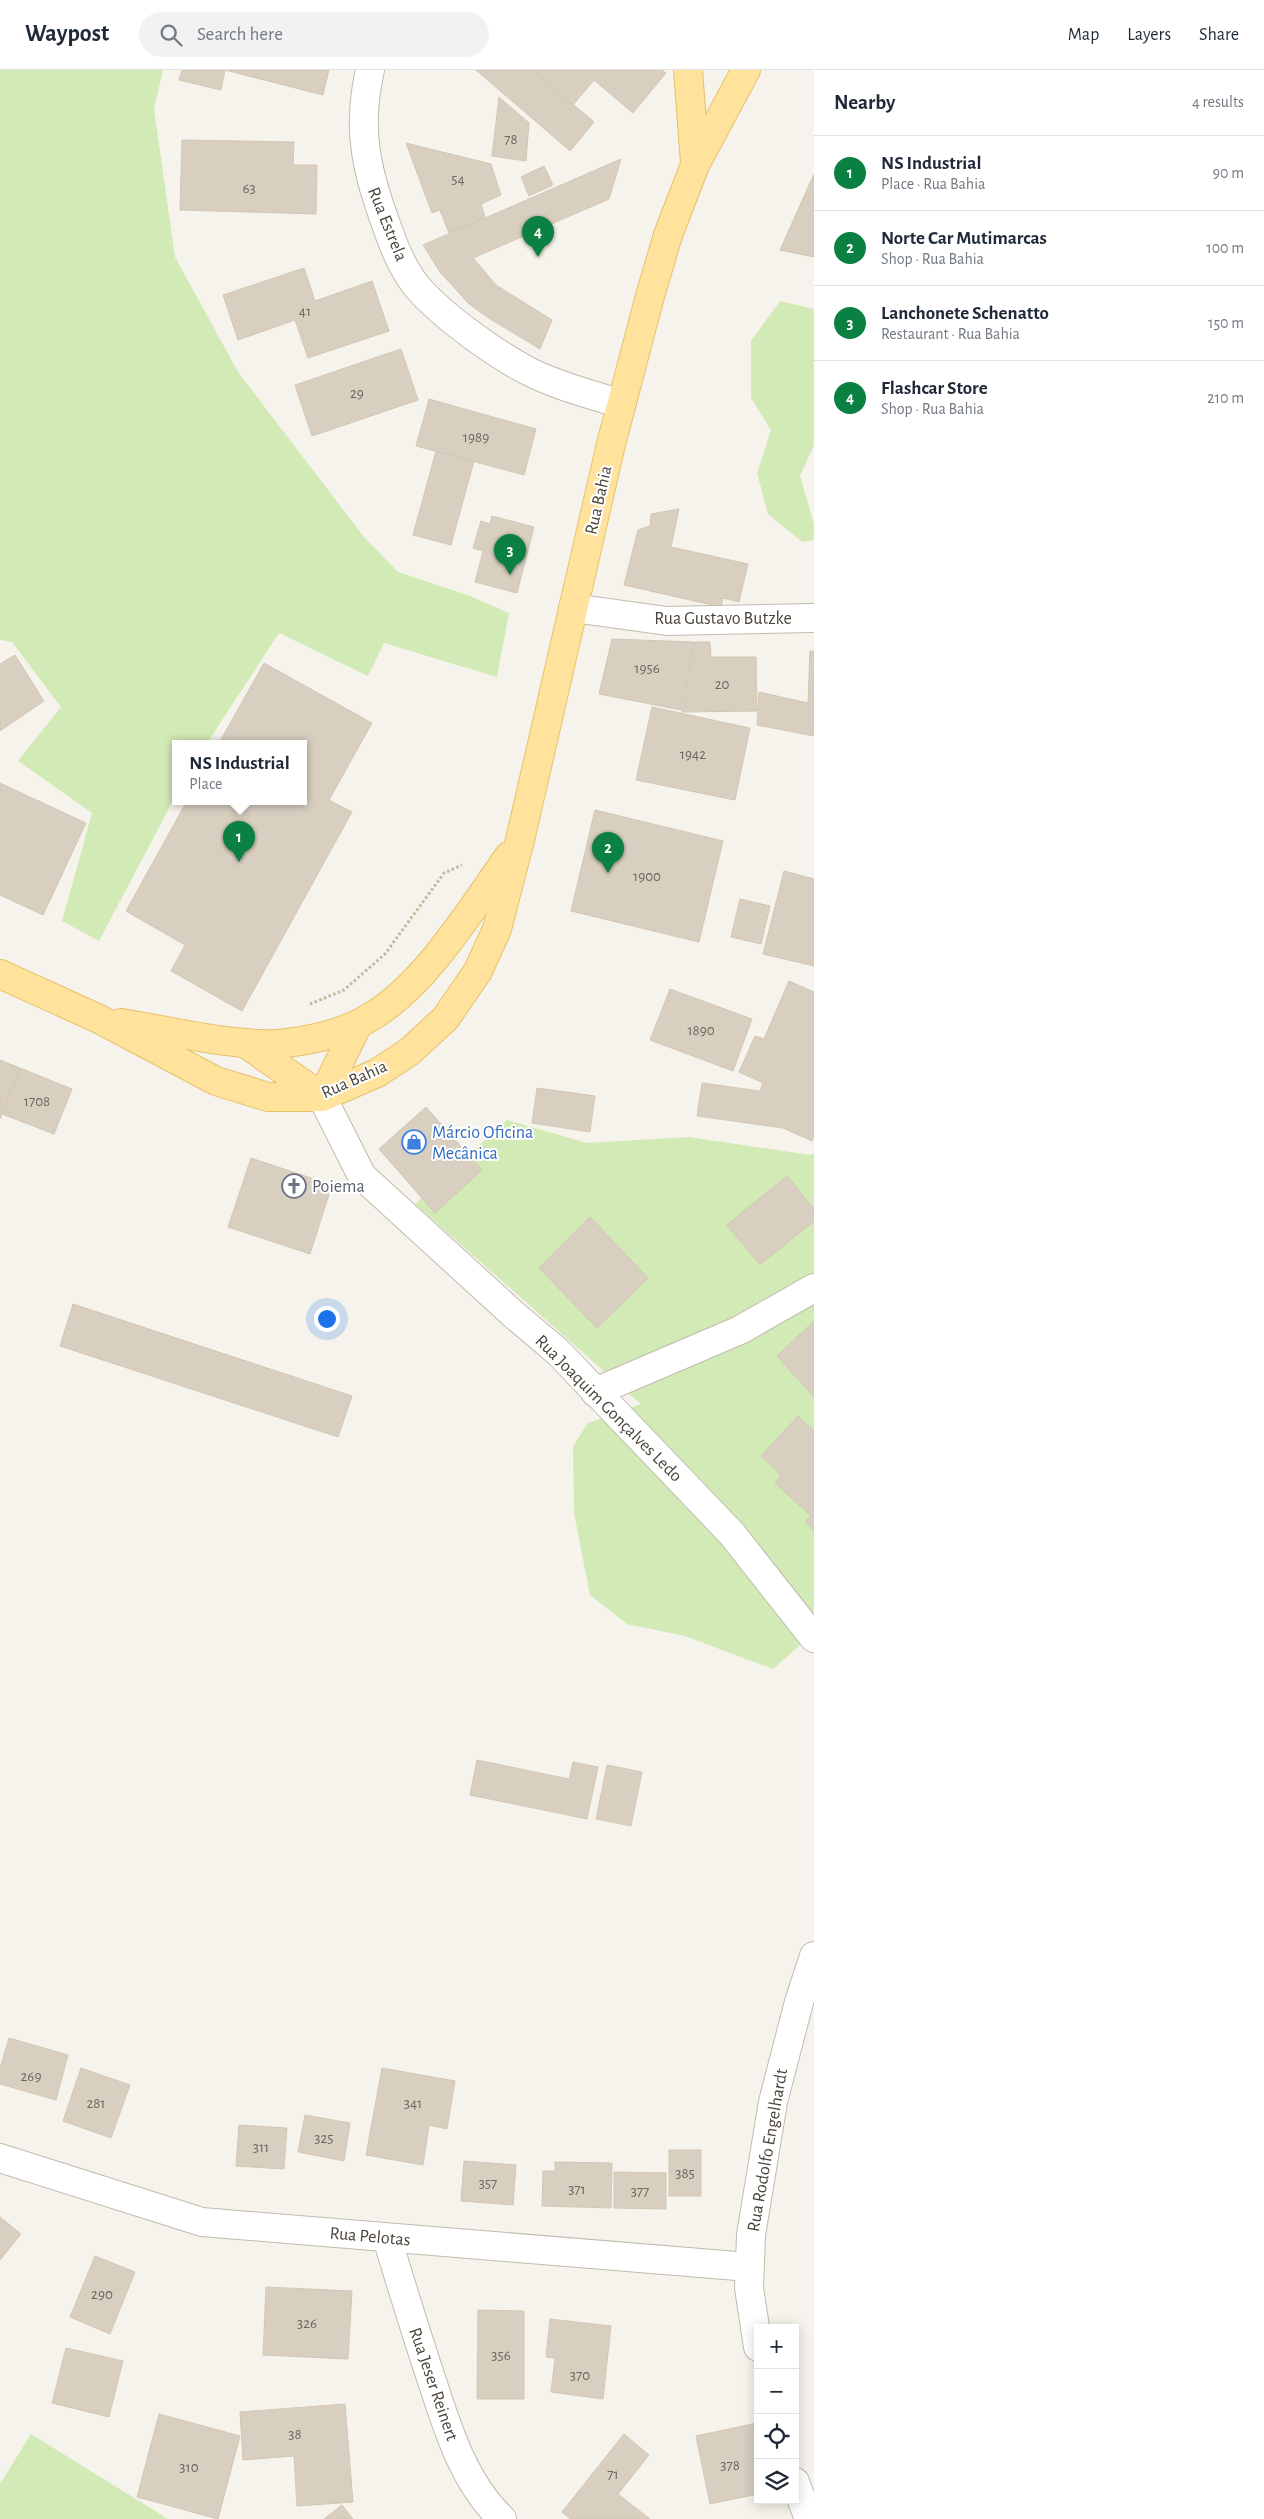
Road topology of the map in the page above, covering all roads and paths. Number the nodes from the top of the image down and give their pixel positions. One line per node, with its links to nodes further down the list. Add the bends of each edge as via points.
1 (370, 70): 5 (street, Rua Estrela, via 363,100 364,141 370,177 396,253 419,288 458,325 528,371)
2 (688, 70): 4 (main road, Rua Bahia)
3 (746, 70): 4 (main road, Rua Bahia)
4 (695, 165): 5 (main road, Rua Bahia, via 668,235)
5 (621, 404): 6 (main road, Rua Bahia)
6 (573, 608): 7 (street, Rua Gustavo Butzke, via 667,620); 8 (main road, Rua Bahia)
7 (814, 618)
8 (520, 840): 13 (main road, Rua Bahia, via 453,935 409,986 372,1017); 15 (main road, Rua Bahia, via 497,929 478,970 445,1019 409,1052 377,1073)
9 (469, 862): 11 (path, via 444,873 385,954 344,990)
10 (0, 974): 12 (main road, Rua Bahia)
11 (308, 1005)
12 (99, 1019): 14 (main road, Rua Bahia); 15 (main road, Rua Bahia, via 216,1081 268,1097)
13 (358, 1024): 14 (main road, Rua Bahia, via 302,1040 275,1044); 15 (main road)
14 (245, 1042): 15 (main road)
15 (322, 1096): 17 (street, Rua Joaquim Gonçalves Ledo, via 362,1176 558,1352)
16 (814, 1288): 17 (street, via 740,1330)
17 (595, 1392): 18 (street, Rua Joaquim Gonçalves Ledo, via 732,1534)
18 (814, 1638)
19 (814, 1956): 22 (street, Rua Rodolfo Engelhardt, via 773,2102 751,2235)
20 (0, 2158): 21 (street, Rua Pelotas, via 202,2222)
21 (387, 2238): 22 (street, Rua Pelotas); 25 (street, Rua Jeser Reinert, via 458,2455 486,2504)
22 (749, 2267): 23 (street, Rua Rodolfo Engelhardt)
23 (754, 2324)
24 (799, 2493): 26 (street)
25 (502, 2519)
26 (809, 2519)

